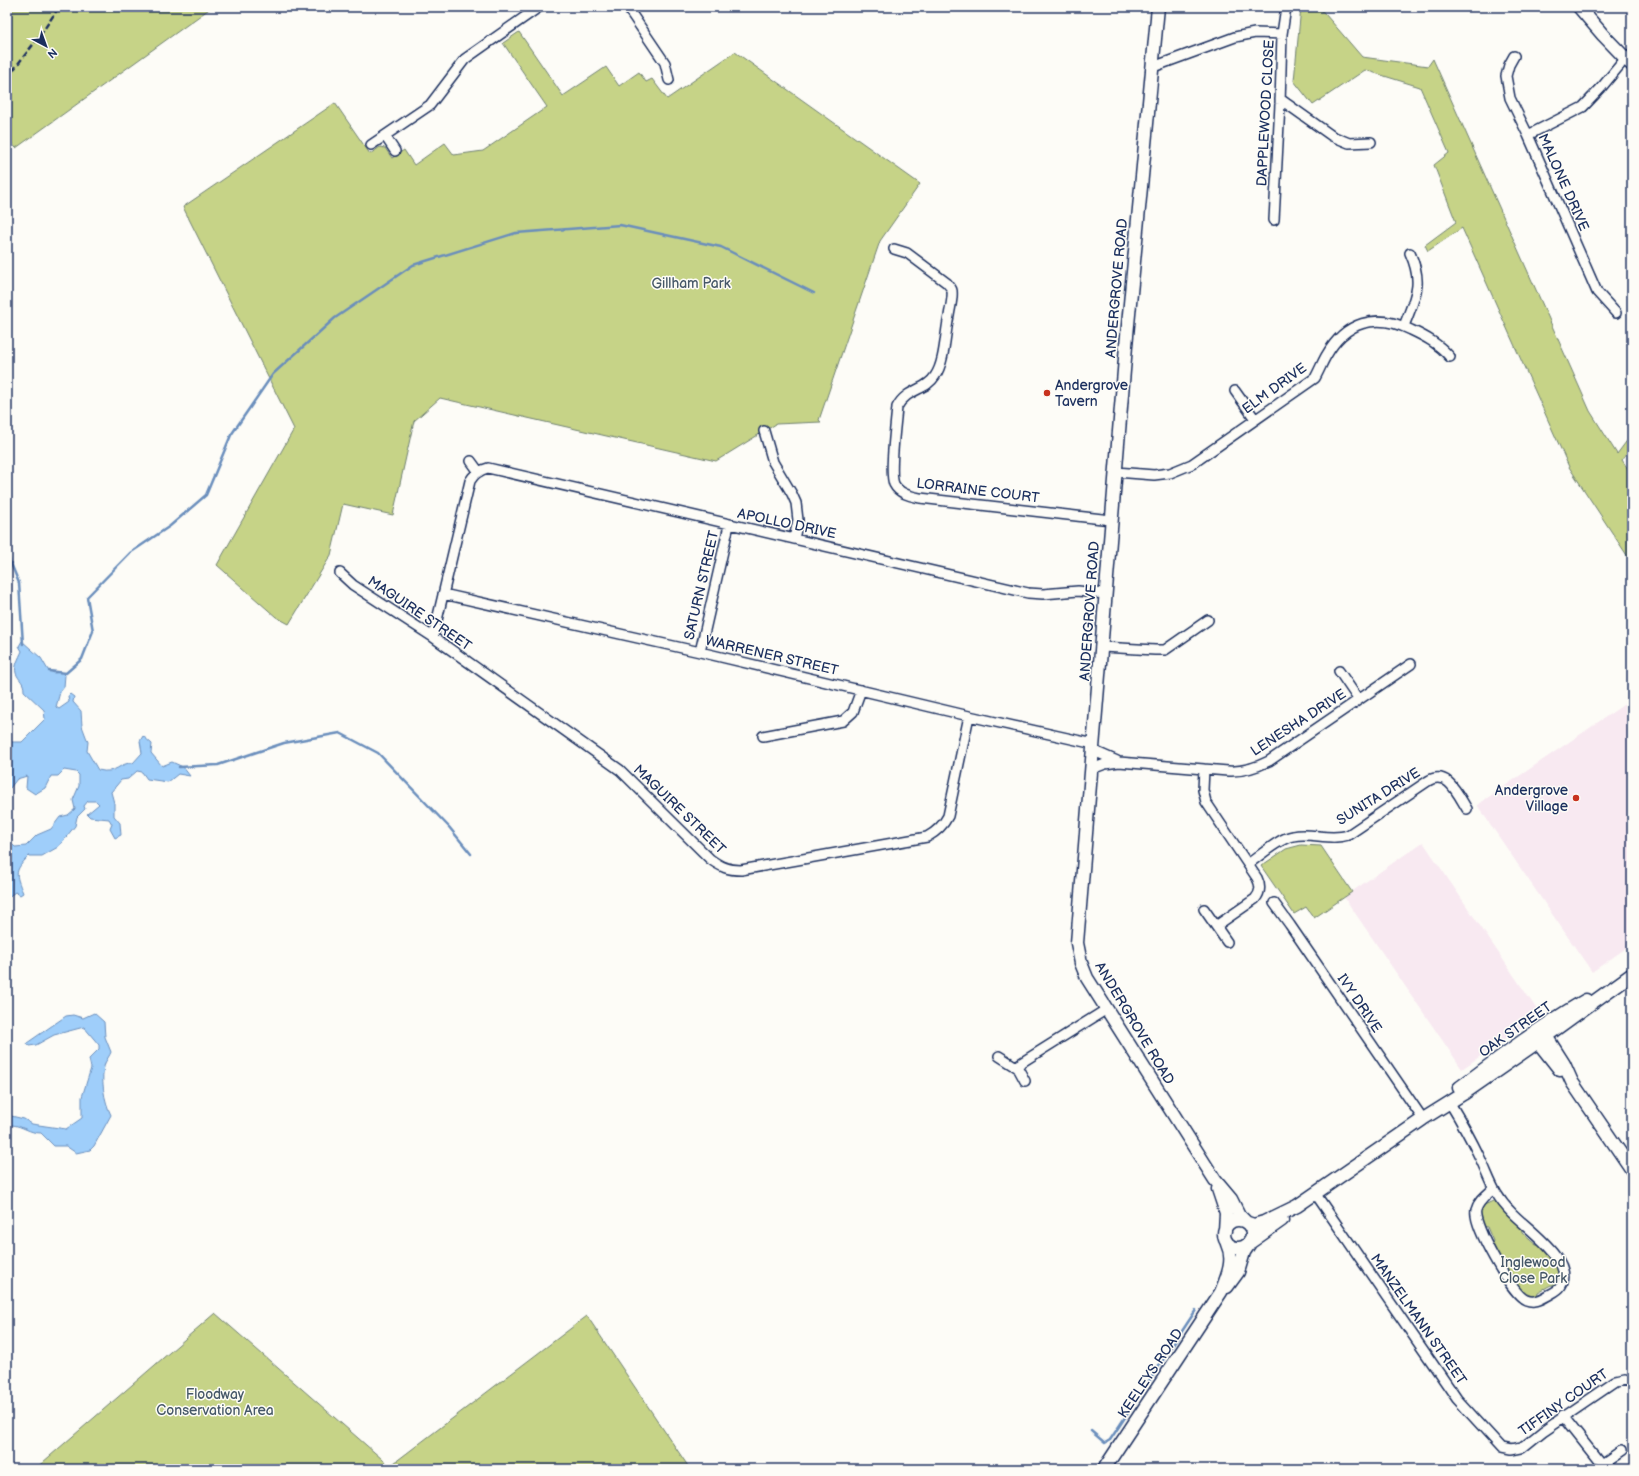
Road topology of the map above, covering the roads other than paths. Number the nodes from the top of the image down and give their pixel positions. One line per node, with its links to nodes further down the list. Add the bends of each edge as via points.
1 (540, 7): 13 (street, via 465,59 430,106)
2 (627, 7): 10 (street, via 665,63)
3 (1158, 7): 9 (street, ANDERGROVE ROAD)
4 (1286, 7): 6 (street, DAPPLEWOOD CLOSE)
5 (1579, 7): 8 (street)
6 (1282, 34): 9 (street, via 1255,33 1236,37); 11 (street, DAPPLEWOOD CLOSE)
7 (1514, 56): 12 (street, MALONE DRIVE, via 1506,76 1507,85 1510,98)
8 (1628, 62): 12 (street, via 1583,107)
9 (1153, 67): 28 (street, ANDERGROVE ROAD)
10 (669, 80)
11 (1280, 99): 14 (street, via 1332,136 1349,143); 17 (street, DAPPLEWOOD CLOSE)
12 (1528, 135): 20 (street, MALONE DRIVE, via 1597,292)
13 (385, 136): 15 (street); 16 (street)
14 (1371, 142)
15 (371, 145)
16 (395, 151)
17 (1274, 220)
18 (894, 248): 29 (street, LORRAINE COURT, via 907,253 947,283 952,290 952,300 945,341 935,377 901,399 897,407 892,472 894,484 907,495 920,498)
19 (1410, 253): 21 (street, via 1418,279 1416,294)
20 (1616, 313)
21 (1404, 326): 22 (street, ELM DRIVE, via 1436,343); 24 (street, ELM DRIVE, via 1382,320 1357,324 1332,347 1315,378)
22 (1450, 357)
23 (1235, 391): 24 (street)
24 (1255, 419): 28 (street, ELM DRIVE, via 1192,464 1170,473 1154,475)
25 (764, 431): 31 (street, via 773,462 796,503 798,520)
26 (472, 460): 27 (street)
27 (479, 472): 30 (street, APOLLO DRIVE, via 488,468 504,471); 33 (street, via 473,475 470,481)
28 (1116, 472): 29 (street, ANDERGROVE ROAD)
29 (1112, 520): 34 (street, ANDERGROVE ROAD)
30 (729, 525): 31 (street, APOLLO DRIVE); 38 (street, SATURN STREET)
31 (794, 539): 34 (street, APOLLO DRIVE, via 1028,593 1078,591)
32 (340, 573): 36 (street, MAGUIRE STREET, via 352,585)
33 (443, 594): 36 (street); 38 (street, WARRENER STREET)
34 (1105, 594): 37 (street, ANDERGROVE ROAD)
35 (1208, 620): 37 (street, via 1165,650)
36 (433, 637): 43 (street, MAGUIRE STREET, via 620,770 710,859 730,870 927,837 934,833 948,816)
37 (1102, 647): 45 (street, ANDERGROVE ROAD)
38 (700, 652): 41 (street, WARRENER STREET)
39 (1411, 664): 42 (street, LENESHA DRIVE)
40 (1339, 671): 42 (street)
41 (861, 690): 43 (street, WARRENER STREET); 44 (street, via 853,712 843,721)
42 (1358, 699): 48 (street, LENESHA DRIVE, via 1260,766 1237,771)
43 (969, 716): 45 (street, WARRENER STREET)
44 (763, 736)
45 (1094, 747): 46 (street, LENESHA DRIVE); 47 (street, ANDERGROVE ROAD)
46 (1119, 762): 47 (street, LENESHA DRIVE); 48 (street, LENESHA DRIVE)
47 (1092, 769): 56 (street, ANDERGROVE ROAD, via 1077,943 1084,971)
48 (1204, 769): 50 (street, via 1203,790 1206,802)
49 (1467, 809): 50 (street, SUNITA DRIVE, via 1448,780 1435,778 1348,835 1337,838 1290,836)
50 (1248, 864): 53 (street, via 1259,882 1258,895)
51 (1274, 903): 62 (street, IVY DRIVE)
52 (1204, 908): 53 (street)
53 (1216, 926): 54 (street)
54 (1227, 942)
55 (1632, 974): 57 (street, OAK STREET)
56 (1107, 1009): 59 (street); 64 (street, ANDERGROVE ROAD)
57 (1540, 1037): 61 (street, OAK STREET); 63 (street, via 1562,1060 1572,1082)
58 (1000, 1056): 59 (street)
59 (1016, 1066): 60 (street)
60 (1026, 1081)
61 (1448, 1100): 62 (street, OAK STREET); 65 (street, via 1476,1149)
62 (1423, 1119): 66 (street, OAK STREET)
63 (1632, 1170)
64 (1215, 1180): 68 (street, ANDERGROVE ROAD); 69 (street, ANDERGROVE ROAD, via 1226,1214)
65 (1493, 1189): 65 (street, via 1514,1216 1545,1242 1556,1256 1564,1276 1561,1287 1556,1292 1541,1299 1528,1300 1518,1293 1494,1257 1475,1216 1476,1208)
66 (1315, 1193): 67 (street, OAK STREET); 75 (street, MANZELMANN STREET, via 1457,1399 1500,1446)
67 (1297, 1206): 68 (street, OAK STREET, via 1264,1222 1254,1225); 70 (street, OAK STREET, via 1280,1222)
68 (1247, 1223): 69 (street, via 1232,1221); 70 (street, via 1253,1231)
69 (1224, 1231): 71 (street, via 1224,1238)
70 (1250, 1242): 71 (street, via 1239,1249); 72 (street, KEELEYS ROAD, via 1238,1272)
71 (1228, 1244): 72 (street, KEELEYS ROAD, via 1231,1254 1230,1266)
72 (1220, 1294): 78 (street, KEELEYS ROAD)
73 (1632, 1383): 74 (street, TIFFINY COURT, via 1624,1380 1615,1382)
74 (1563, 1416): 75 (street, TIFFINY COURT, via 1522,1448); 77 (street)
75 (1509, 1450)
76 (1620, 1450): 77 (street)
77 (1603, 1467)
78 (1104, 1469)

